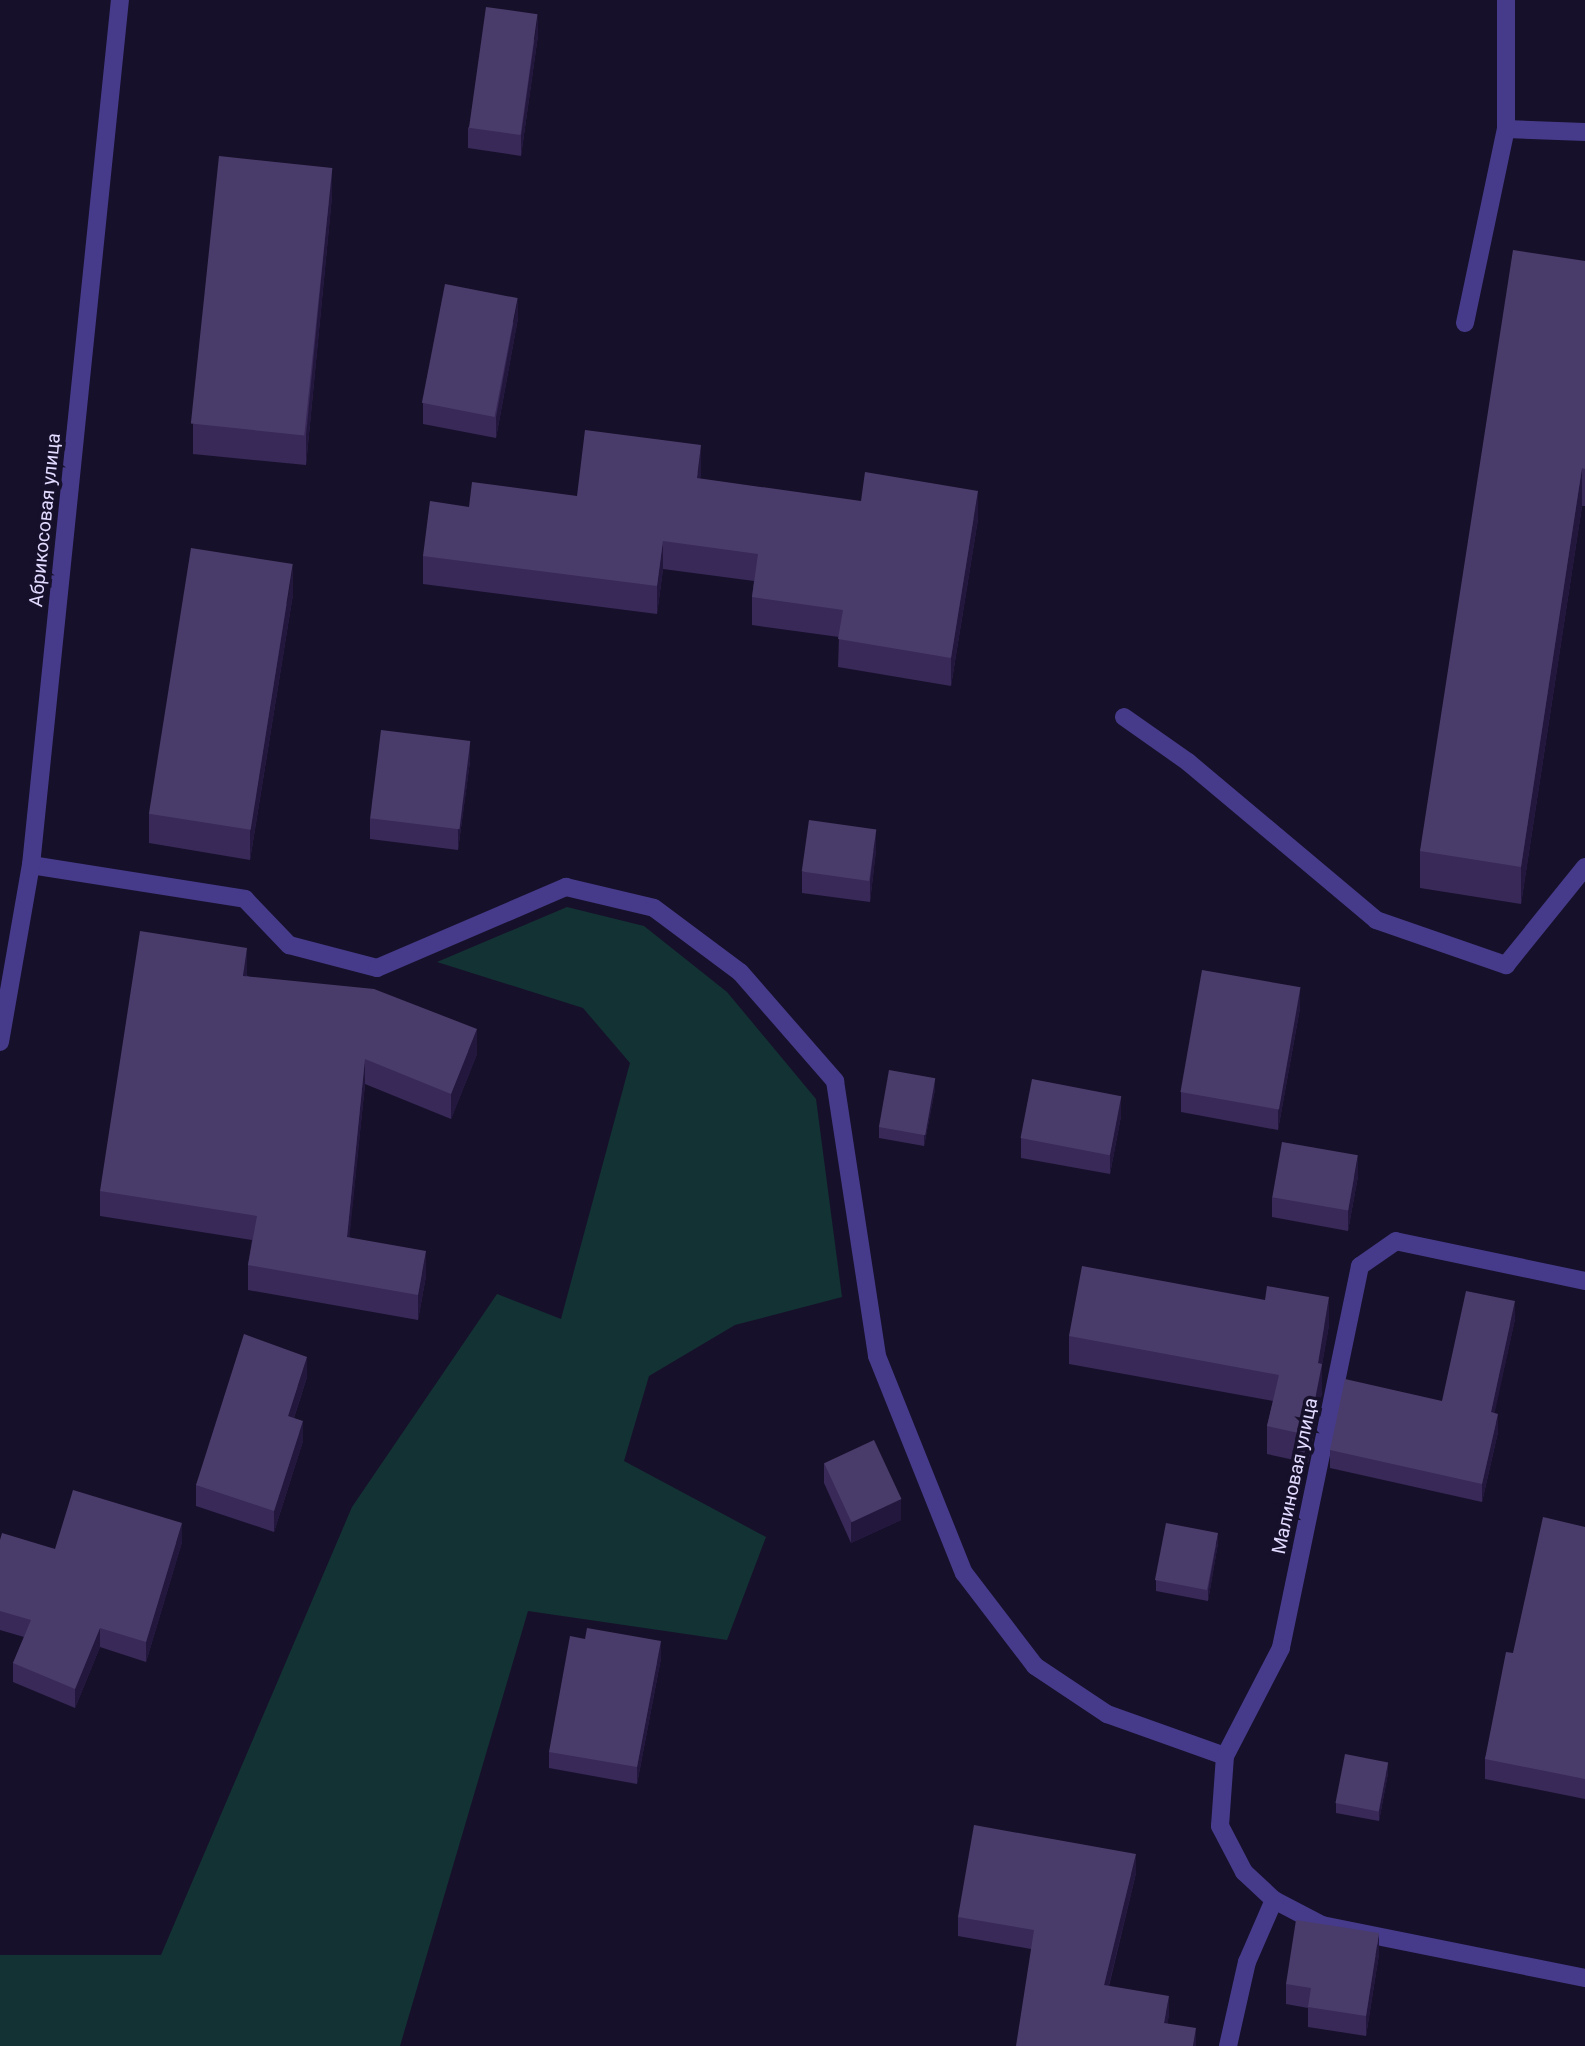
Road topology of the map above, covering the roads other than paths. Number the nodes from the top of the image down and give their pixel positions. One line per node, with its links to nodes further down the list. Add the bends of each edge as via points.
1 (120, 0): 7 (street, Абрикосовая улица)
2 (1506, 0): 3 (street)
3 (1506, 130): 4 (street); 5 (street)
4 (1585, 132)
5 (1465, 323)
6 (1124, 716): 8 (street, via 1188,762 1376,920 1506,965)
7 (30, 865): 9 (street, Абрикосовая улица); 11 (street, via 245,899 289,945 377,968 566,887 654,908 740,972 835,1081 877,1356 964,1573 1035,1666 1107,1714)
8 (1585, 867)
9 (0, 1042)
10 (1585, 1281): 11 (street, Малиновая улица, via 1396,1241 1360,1266 1280,1648)
11 (1224, 1756): 12 (street, Малиновая улица, via 1220,1826 1244,1872)
12 (1274, 1900): 13 (street, Малиновая улица, via 1322,1925); 14 (street, via 1247,1962)
13 (1585, 1978)
14 (1228, 2046)

